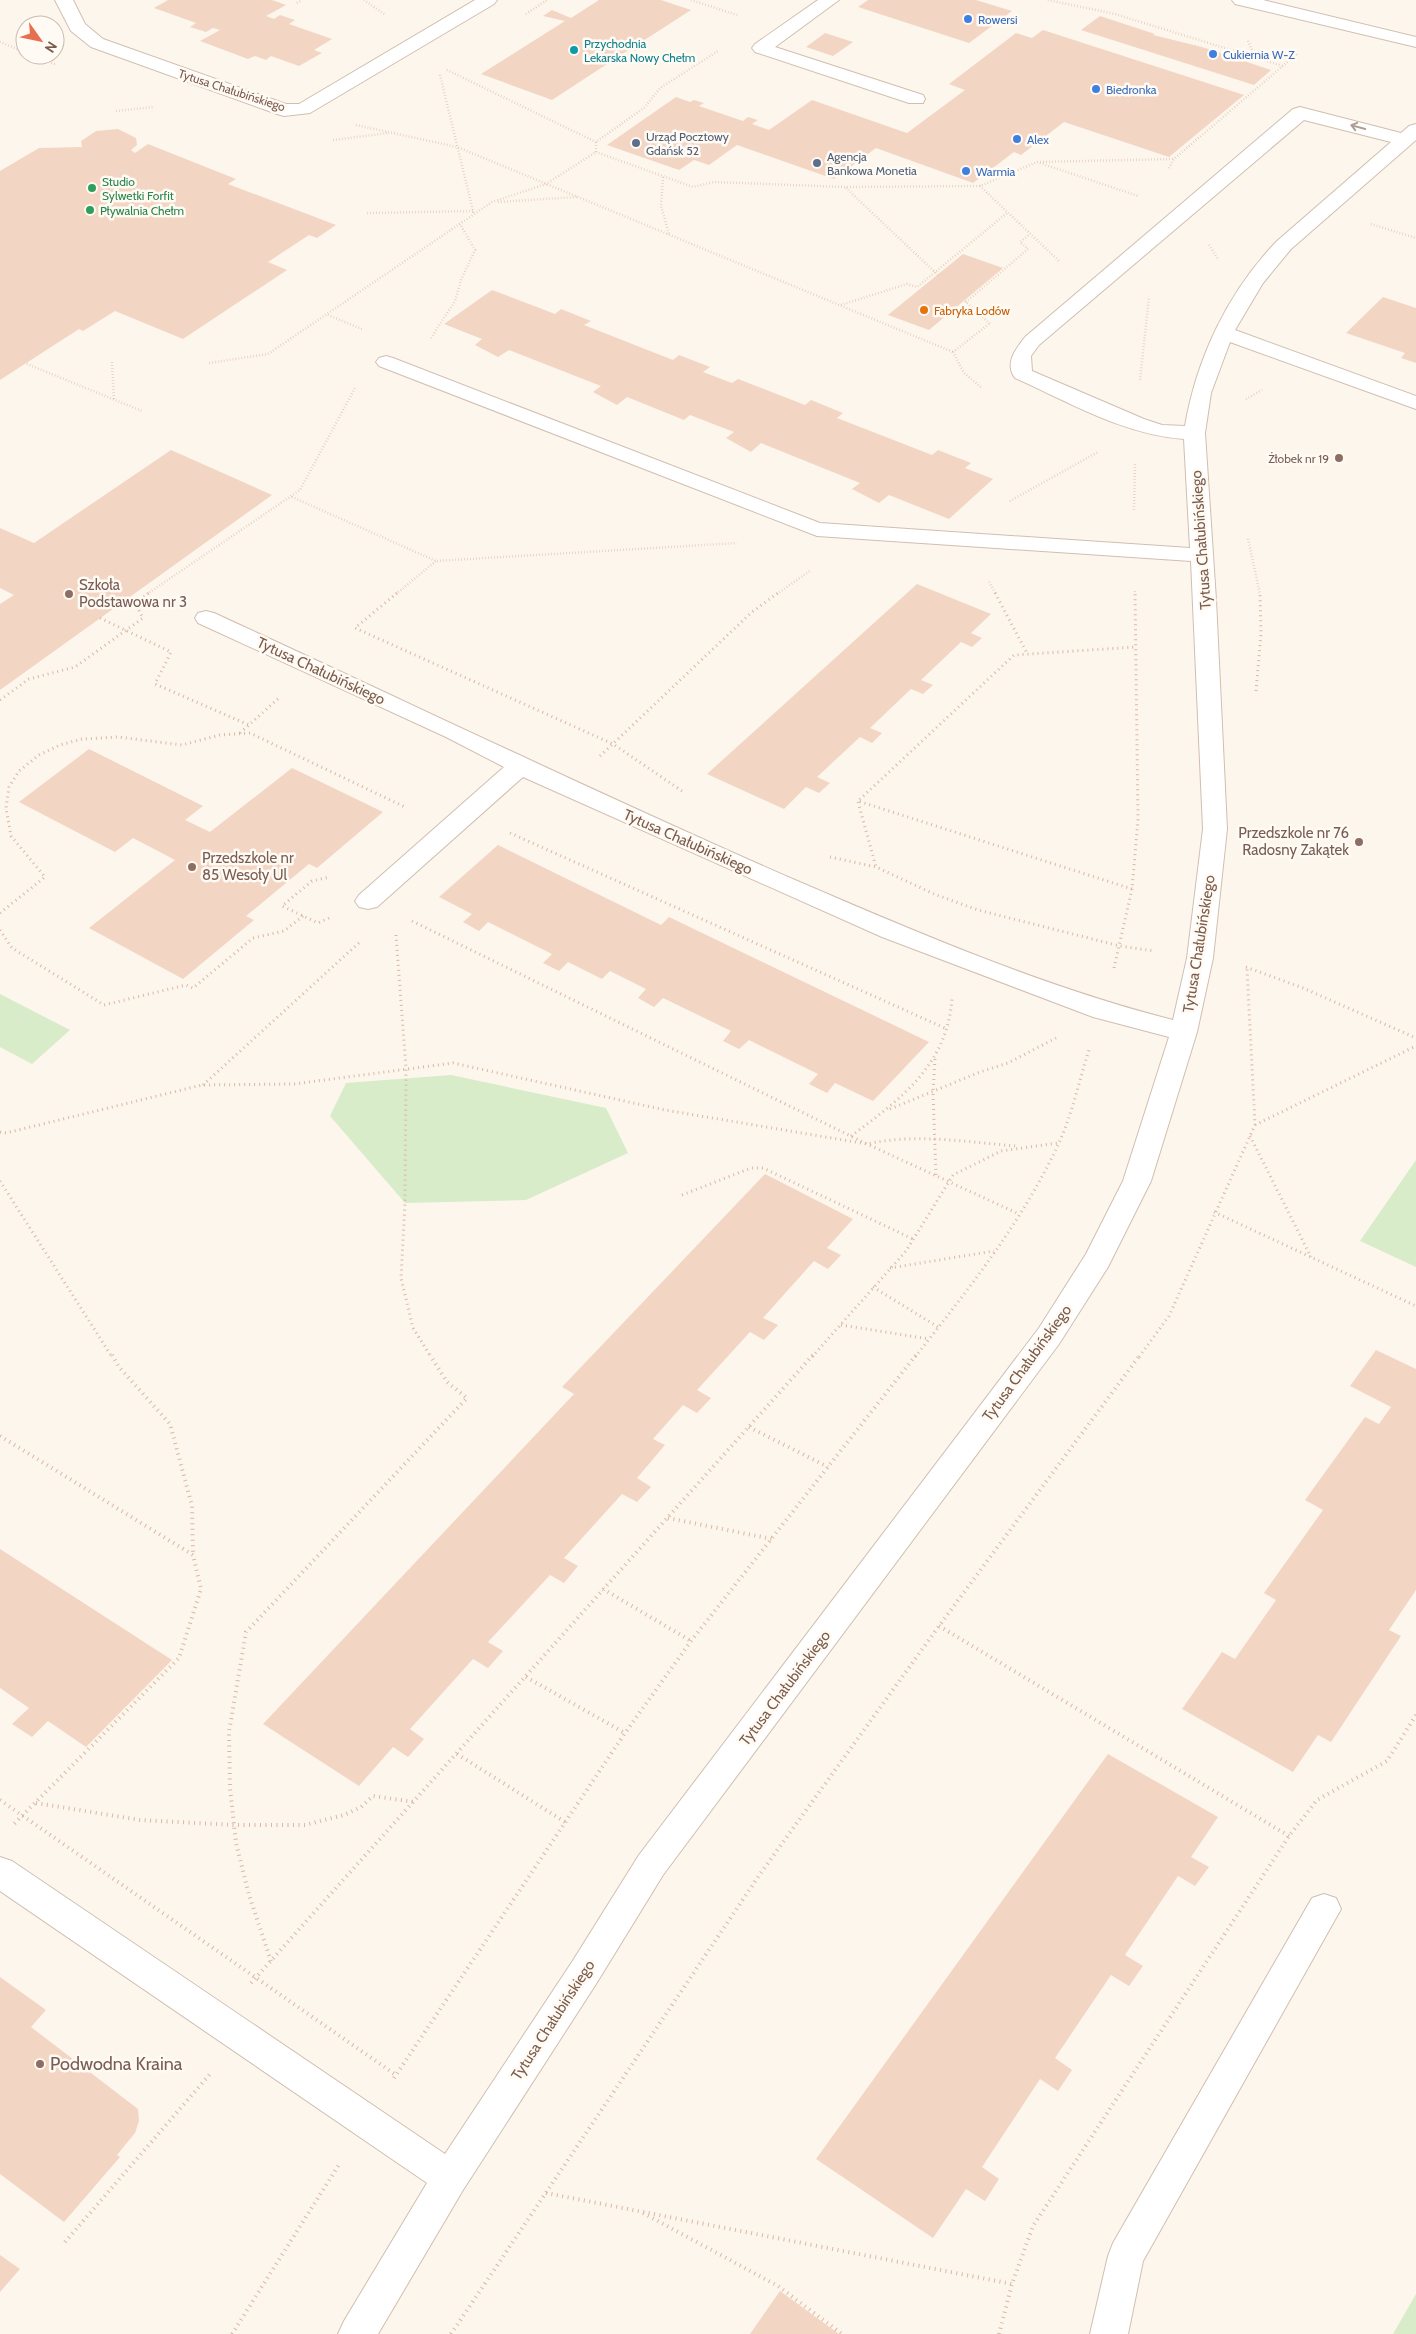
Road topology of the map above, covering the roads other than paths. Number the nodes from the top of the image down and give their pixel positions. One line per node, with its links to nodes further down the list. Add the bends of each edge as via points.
1 (64, 0): 2 (street, Tytusa Chałubińskiego, via 77,27 97,43 284,110 303,109)
2 (488, 0)
3 (830, 0): 6 (street, via 761,48)
4 (1241, 0): 5 (street)
5 (1416, 42)
6 (916, 99)
7 (1410, 135): 8 (street, Tytusa Chałubińskiego, via 1267,263); 11 (street, one-way to 11, via 1300,112 1032,341 1021,356 1022,374 1136,424 1161,431)
8 (1223, 333): 10 (street); 11 (street, Tytusa Chałubińskiego, via 1201,394)
9 (386, 362): 12 (street, via 817,529)
10 (1416, 403)
11 (1194, 433): 12 (street, Tytusa Chałubińskiego)
12 (1201, 555): 16 (street, Tytusa Chałubińskiego, via 1215,829 1200,958)
13 (206, 618): 14 (street, Tytusa Chałubińskiego, via 454,732)
14 (520, 766): 15 (street); 16 (street, Tytusa Chałubińskiego, via 926,945 1102,1011)
15 (368, 901)
16 (1184, 1032): 19 (street, Tytusa Chałubińskiego, via 1137,1181 1098,1259 1050,1336 651,1865)
17 (0, 1872): 19 (street)
18 (1324, 1909): 21 (street, via 1126,2256)
19 (450, 2178): 20 (street, Tytusa Chałubińskiego)
20 (357, 2334)
21 (1110, 2334)

